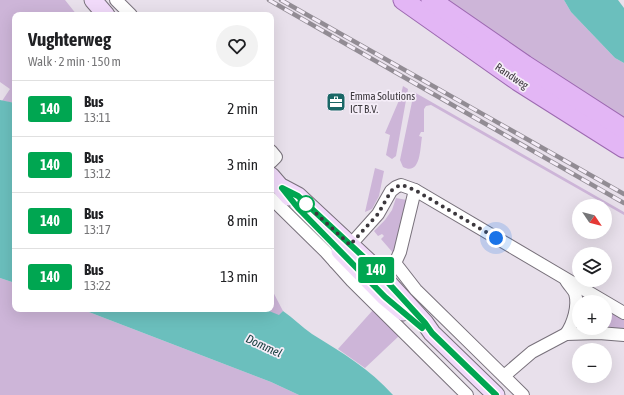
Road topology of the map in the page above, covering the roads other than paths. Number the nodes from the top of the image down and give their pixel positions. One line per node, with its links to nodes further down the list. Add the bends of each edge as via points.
1 (93, 0): 5 (main road)
2 (116, 0): 6 (street)
3 (403, 0): 8 (main road, Randweg, via 518,81)
4 (431, 0): 7 (main road, Randweg)
5 (103, 12)
6 (129, 12)
7 (624, 129)
8 (624, 148)
9 (275, 187): 11 (main road, via 298,196); 11 (street, via 326,252)
10 (415, 190): 11 (street, via 402,185 391,191 378,214); 12 (street); 16 (street, via 395,263 416,290)
11 (342, 254): 17 (street); 18 (main road, via 388,282 432,333)
12 (564, 277): 13 (street); 14 (street, via 575,294 576,310)
13 (624, 313)
14 (566, 334): 15 (street); 16 (street, via 532,352)
15 (624, 335)
16 (504, 376): 19 (street)
17 (467, 395)
18 (496, 395)
19 (523, 395)

